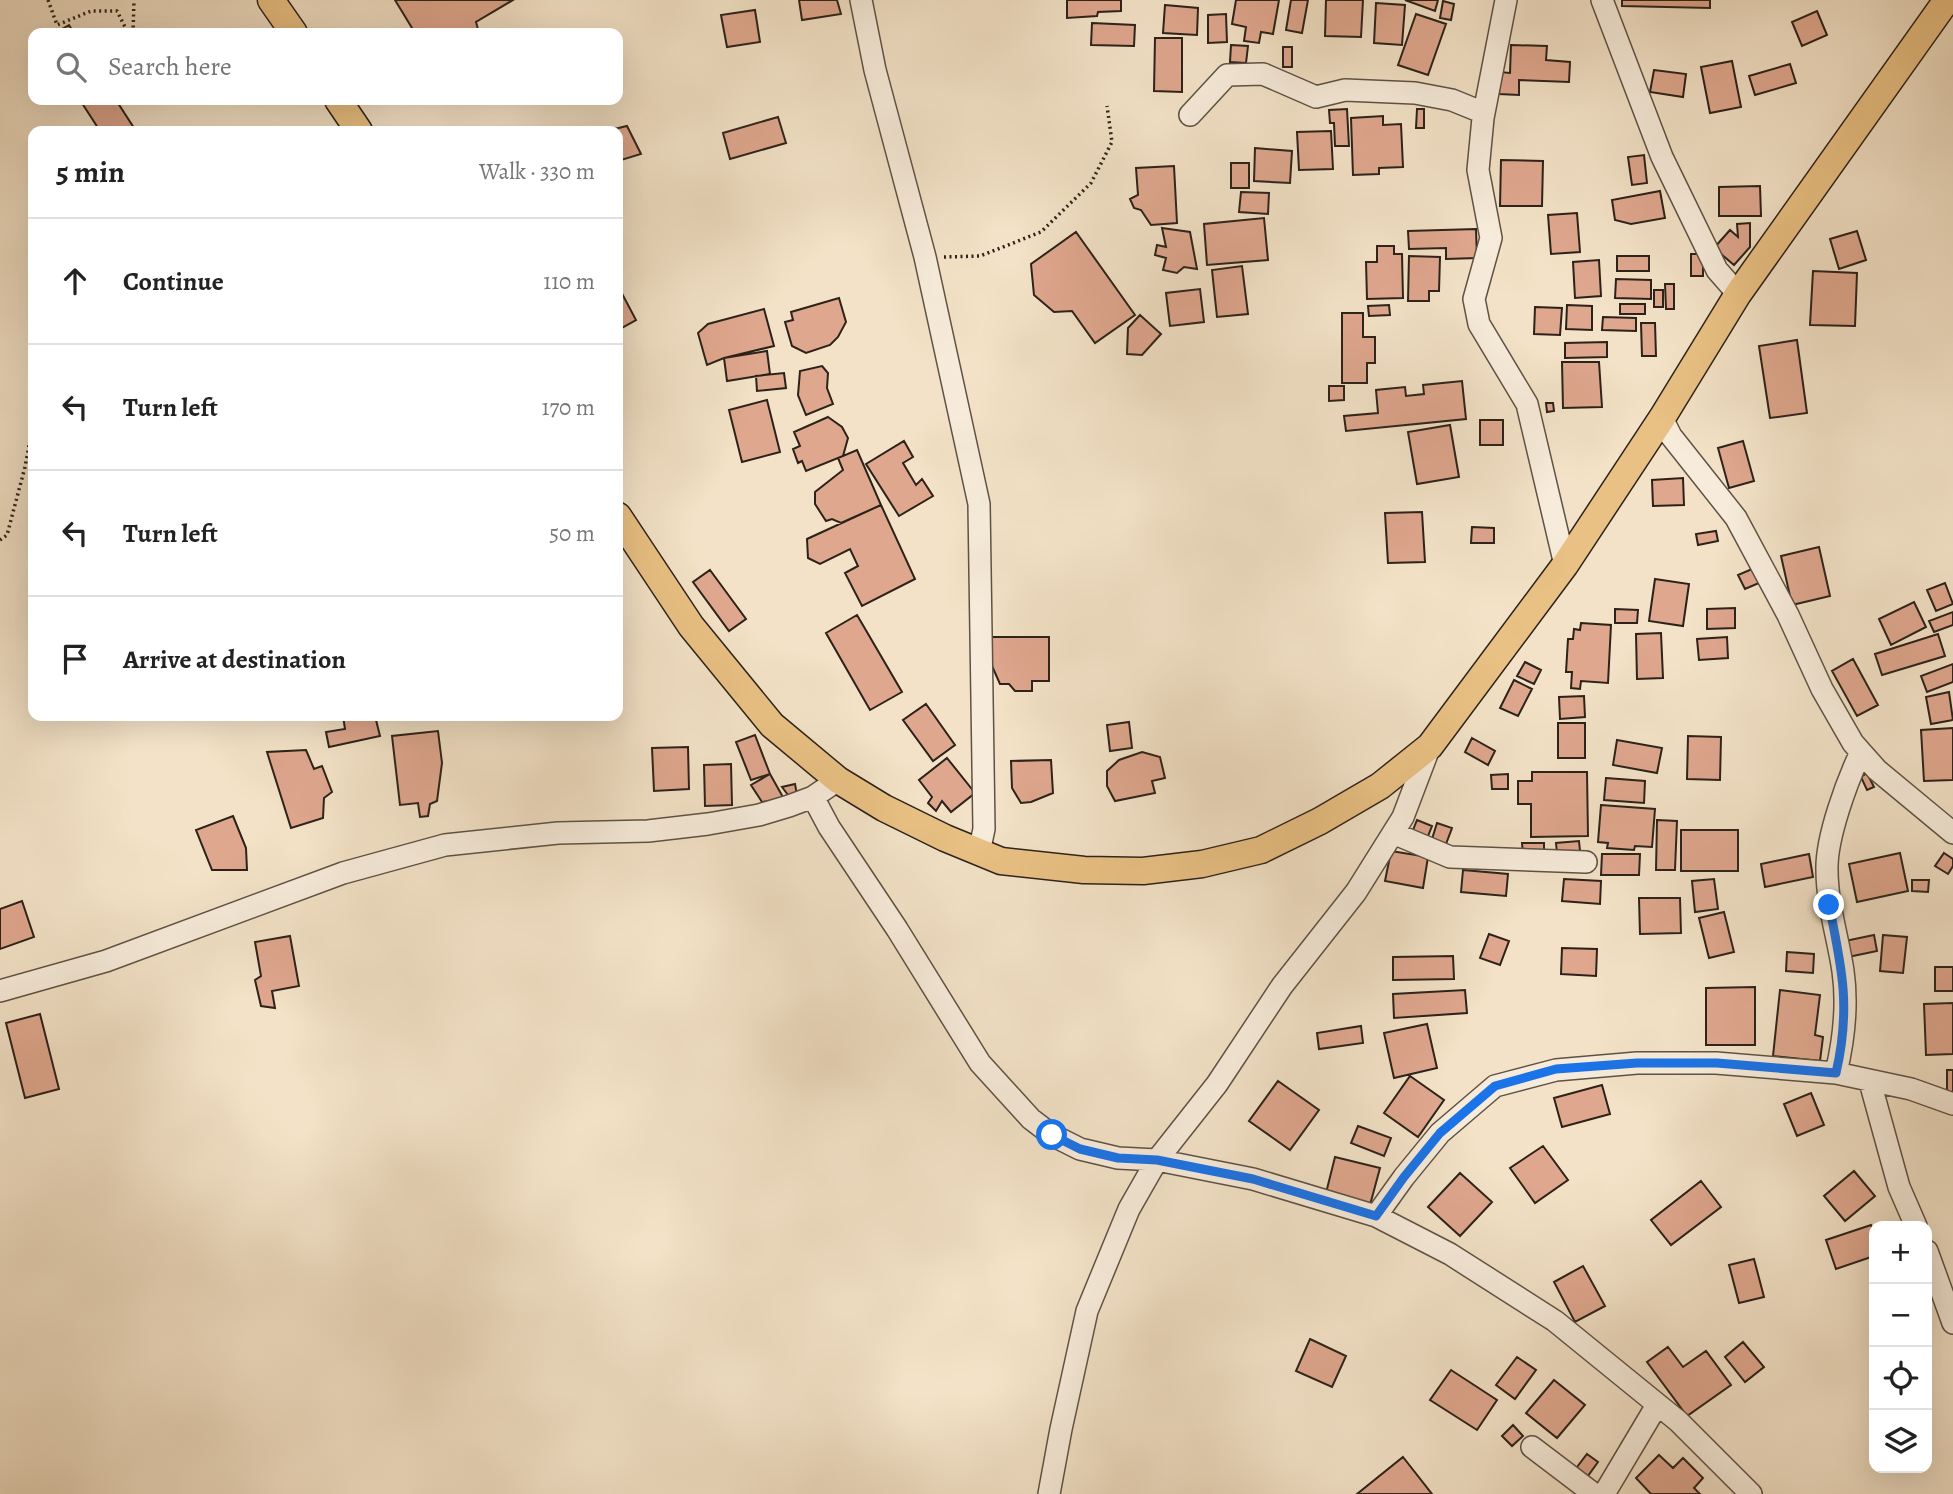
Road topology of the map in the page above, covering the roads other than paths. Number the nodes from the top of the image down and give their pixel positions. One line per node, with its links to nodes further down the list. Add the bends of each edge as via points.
1 (271, 0): 6 (main road)
2 (860, 0): 21 (street, via 925,257 979,504 984,829)
3 (1506, 0): 8 (street)
4 (1602, 0): 11 (street, via 1662,157 1717,270)
5 (1947, 0): 11 (main road)
6 (291, 28)
7 (341, 105): 10 (main road)
8 (1484, 113): 9 (street, via 1452,100 1415,93 1345,90 1316,97 1263,74 1227,75); 14 (street, via 1478,170 1491,238 1474,299 1479,324 1527,404)
9 (1190, 115)
10 (356, 126)
11 (1738, 294): 12 (main road)
12 (1662, 418): 14 (main road); 16 (street, via 1736,519 1822,689)
13 (623, 524): 17 (main road, via 691,626 772,725)
14 (1565, 565): 15 (main road)
15 (1430, 746): 19 (street); 21 (main road, via 1380,786 1320,821 1261,850 1202,864 1143,871 1084,870 1001,861)
16 (1861, 752): 20 (street); 24 (street, via 1832,835 1826,867 1846,1011)
17 (838, 780): 18 (street); 21 (main road, via 884,808)
18 (813, 797): 23 (street, via 760,815 708,824 445,845 344,873 106,961); 27 (street, via 981,1063 1031,1119 1080,1149 1118,1158)
19 (1393, 833): 22 (street, via 1450,857); 27 (street, via 1356,892)
20 (1953, 833)
21 (979, 852)
22 (1586, 862)
23 (0, 991)
24 (1836, 1073): 25 (street); 28 (street, via 1717,1063 1637,1063 1556,1069 1495,1086 1440,1133)
25 (1870, 1082): 26 (street, via 1911,1089); 29 (street, via 1899,1186)
26 (1953, 1104)
27 (1157, 1160): 28 (street, via 1253,1179); 34 (street, via 1129,1209 1087,1311)
28 (1376, 1216): 32 (street, via 1450,1254 1555,1321)
29 (1914, 1221)
30 (1932, 1265): 31 (street)
31 (1953, 1323)
32 (1657, 1405): 36 (street); 37 (street, via 1678,1420)
33 (1532, 1447): 35 (street)
34 (1049, 1494)
35 (1594, 1494)
36 (1604, 1494)
37 (1751, 1494)

